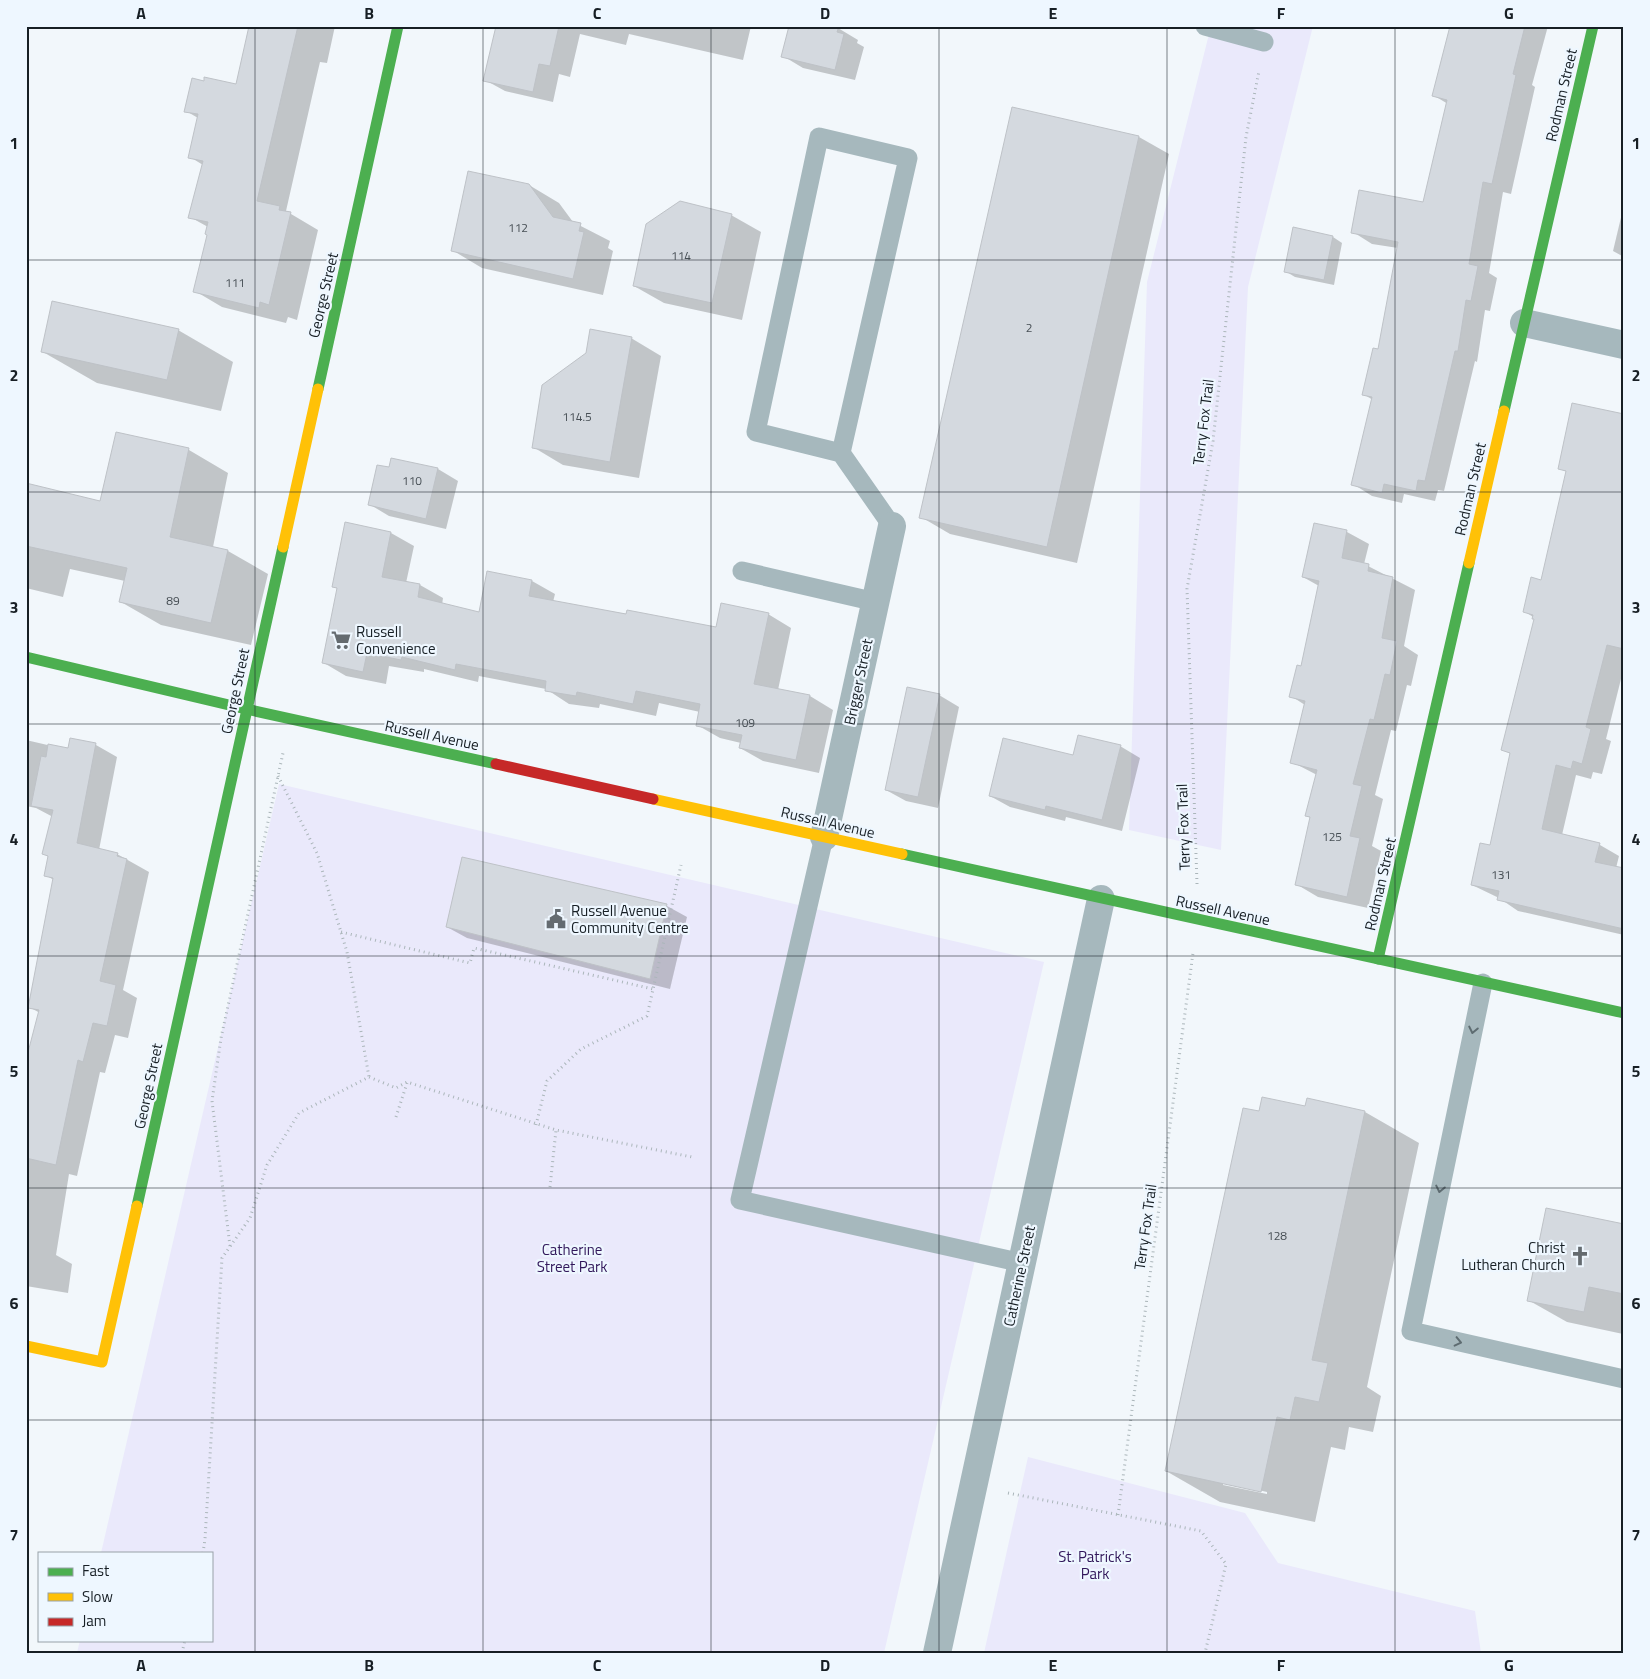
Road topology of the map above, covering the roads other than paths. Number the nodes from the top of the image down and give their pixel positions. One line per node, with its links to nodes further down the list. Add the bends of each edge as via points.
1 (398, 26): 12 (street, George Street)
2 (1205, 26): 4 (lane)
3 (1593, 26): 5 (street, Rodman Street)
4 (1264, 42)
5 (1524, 323): 6 (street); 15 (street, Rodman Street)
6 (1624, 345)
7 (841, 453): 7 (lane, via 908,158 818,137 756,432); 8 (lane)
8 (892, 526): 10 (street, Brigger Street)
9 (742, 571): 10 (lane)
10 (876, 602): 13 (street, Brigger Street)
11 (26, 657): 12 (street, Russell Avenue)
12 (246, 709): 13 (street, Russell Avenue); 19 (street, George Street, via 102,1362)
13 (824, 837): 14 (street, Russell Avenue); 18 (lane, via 740,1200)
14 (1101, 898): 15 (street, Russell Avenue); 18 (street, Catherine Street)
15 (1378, 959): 16 (street, Russell Avenue)
16 (1483, 983): 17 (street, Russell Avenue); 20 (lane, one-way to 20, via 1411,1332)
17 (1624, 1013)
18 (1022, 1263): 21 (street, Catherine Street)
19 (26, 1346)
20 (1624, 1379)
21 (937, 1653)

